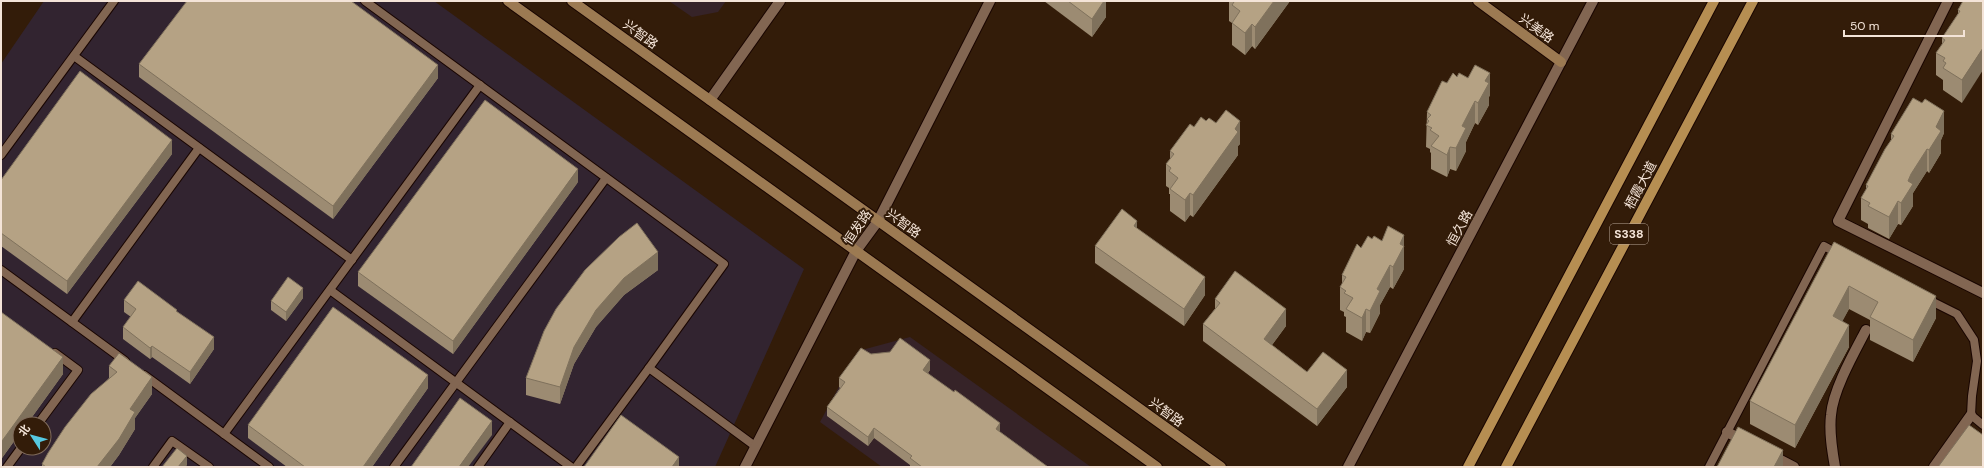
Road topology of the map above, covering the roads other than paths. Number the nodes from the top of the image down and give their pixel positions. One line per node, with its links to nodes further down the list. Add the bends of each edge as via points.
1 (114, 1): 12 (lane)
2 (365, 1): 14 (lane)
3 (508, 1): 20 (main road)
4 (572, 1): 15 (main road, 兴智路)
5 (780, 1): 15 (street)
6 (990, 1): 19 (street, 恒发路)
7 (1478, 1): 13 (main road, 兴美路)
8 (1594, 1): 13 (street, 恒久路)
9 (1714, 1): 52 (main road, 栖霞大道 / S338)
10 (1752, 1): 53 (main road, 栖霞大道 / S338)
11 (1948, 1): 25 (street, via 1838,222)
12 (74, 56): 16 (lane); 17 (lane)
13 (1561, 62): 51 (street, 恒久路)
14 (480, 85): 18 (lane); 22 (lane)
15 (710, 100): 19 (main road, 兴智路)
16 (199, 148): 22 (lane); 27 (lane)
17 (1, 155)
18 (606, 178): 30 (lane, via 724,264); 31 (lane)
19 (878, 221): 20 (street, 恒发路); 50 (main road, 兴智路)
20 (856, 251): 38 (street, 恒发路); 49 (main road)
21 (1845, 257): 36 (lane, via 1824,246)
22 (352, 260): 24 (lane)
23 (1, 270): 27 (lane)
24 (330, 290): 31 (lane); 37 (lane)
25 (1983, 293)
26 (1922, 296): 32 (lane, via 1957,314 1974,340 1977,361)
27 (72, 322): 37 (lane)
28 (1866, 330): 56 (street, via 1843,375 1831,414 1831,445)
29 (46, 347): 33 (lane, via 78,370)
30 (648, 368): 38 (lane); 47 (lane)
31 (456, 383): 34 (lane); 44 (lane)
32 (1971, 415): 35 (lane); 57 (street)
33 (44, 416)
34 (510, 422): 45 (lane); 46 (lane)
35 (1983, 425)
36 (1727, 432): 54 (lane); 55 (street)
37 (224, 434): 43 (lane)
38 (755, 446): 48 (street, 恒发路)
39 (15, 456): 40 (lane)
40 (7, 467)
41 (153, 467): 42 (lane, via 172,440)
42 (209, 467)
43 (270, 467)
44 (394, 467)
45 (478, 467)
46 (571, 467)
47 (576, 467)
48 (745, 467)
49 (1156, 467)
50 (1221, 467)
51 (1348, 467)
52 (1468, 467)
53 (1506, 467)
54 (1708, 467)
55 (1794, 467)
56 (1835, 467)
57 (1934, 467)

